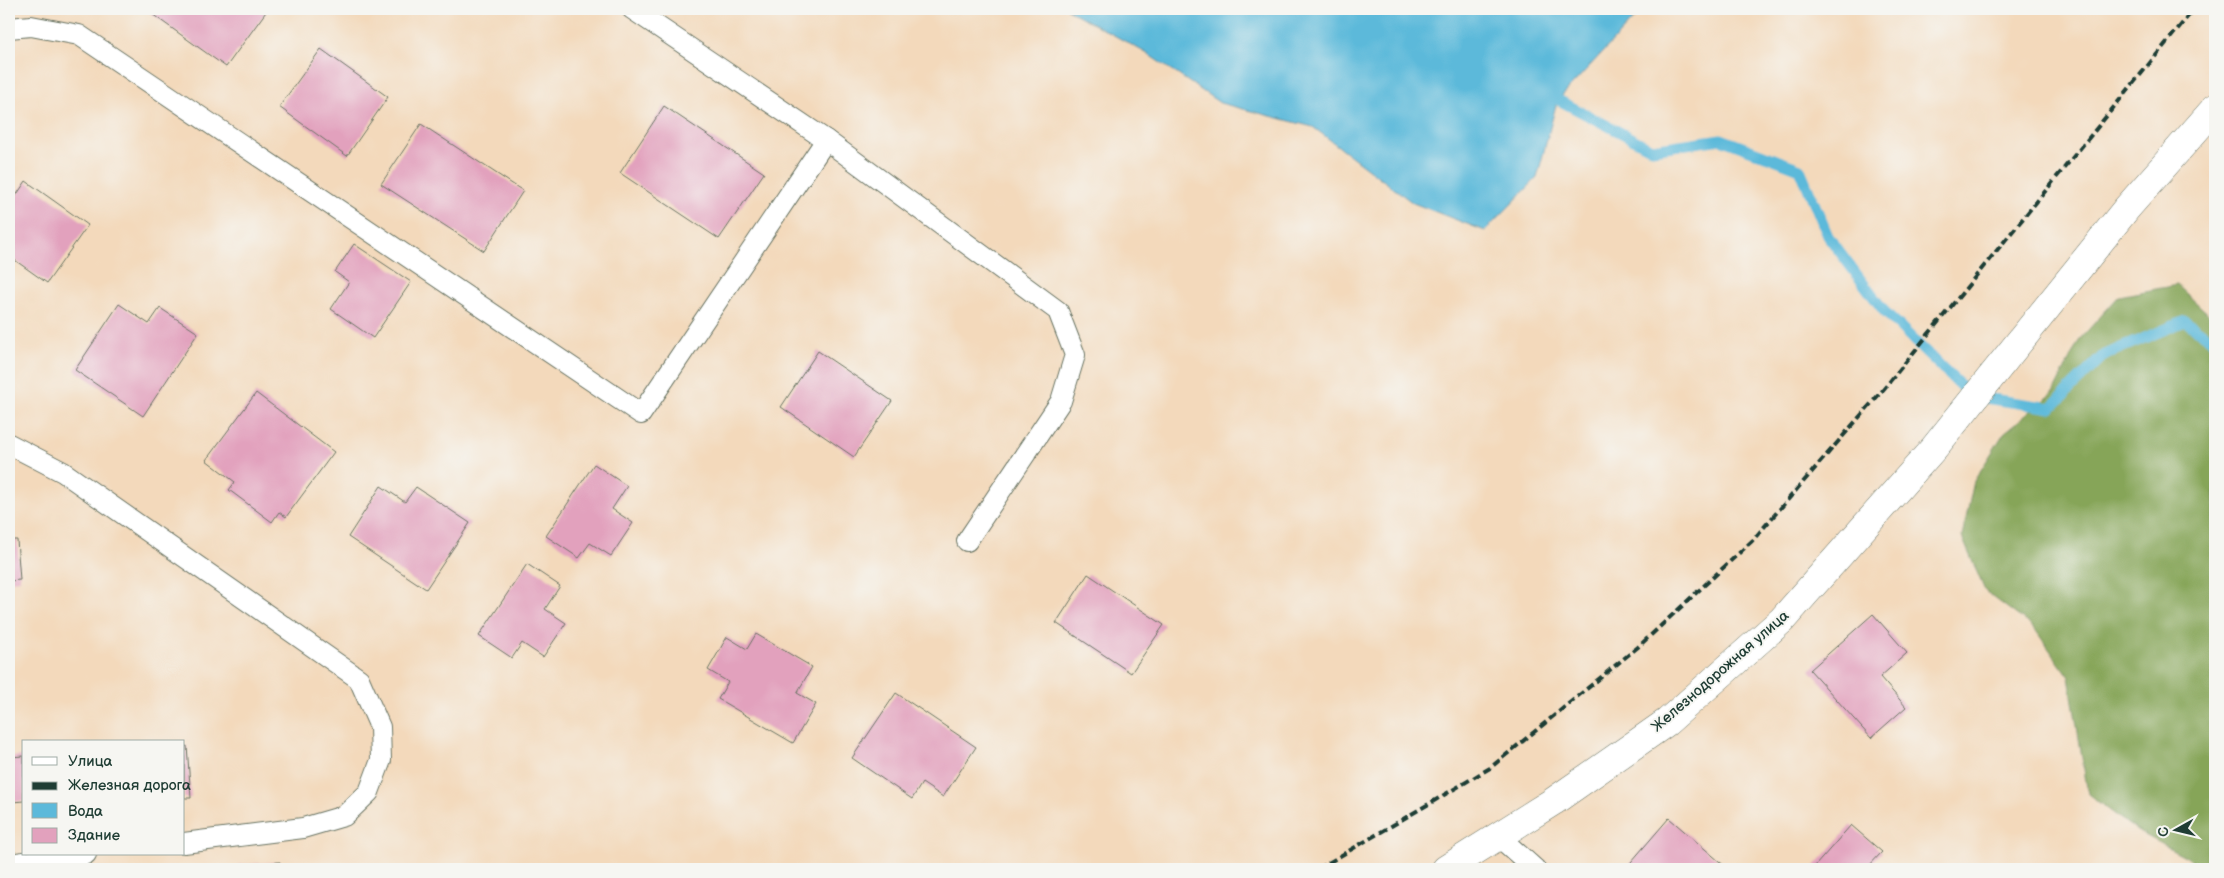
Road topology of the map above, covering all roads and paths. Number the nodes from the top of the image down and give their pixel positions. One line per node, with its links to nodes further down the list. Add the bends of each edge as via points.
1 (632, 9): 4 (lane)
2 (9, 28): 4 (lane, via 31,26 79,35 641,414)
3 (2215, 108): 7 (street, Железнодорожная улица, via 2127,208 1934,448 1782,620 1667,722)
4 (826, 140): 6 (lane, via 1058,311 1075,355 1061,400)
5 (9, 444): 8 (lane, via 63,472 359,679 380,727 381,760 369,792 344,816 303,828)
6 (967, 541)
7 (1497, 835): 11 (street, Железнодорожная улица); 12 (lane)
8 (185, 843)
9 (71, 856): 10 (lane)
10 (9, 864)
11 (1446, 869)
12 (1536, 869)

